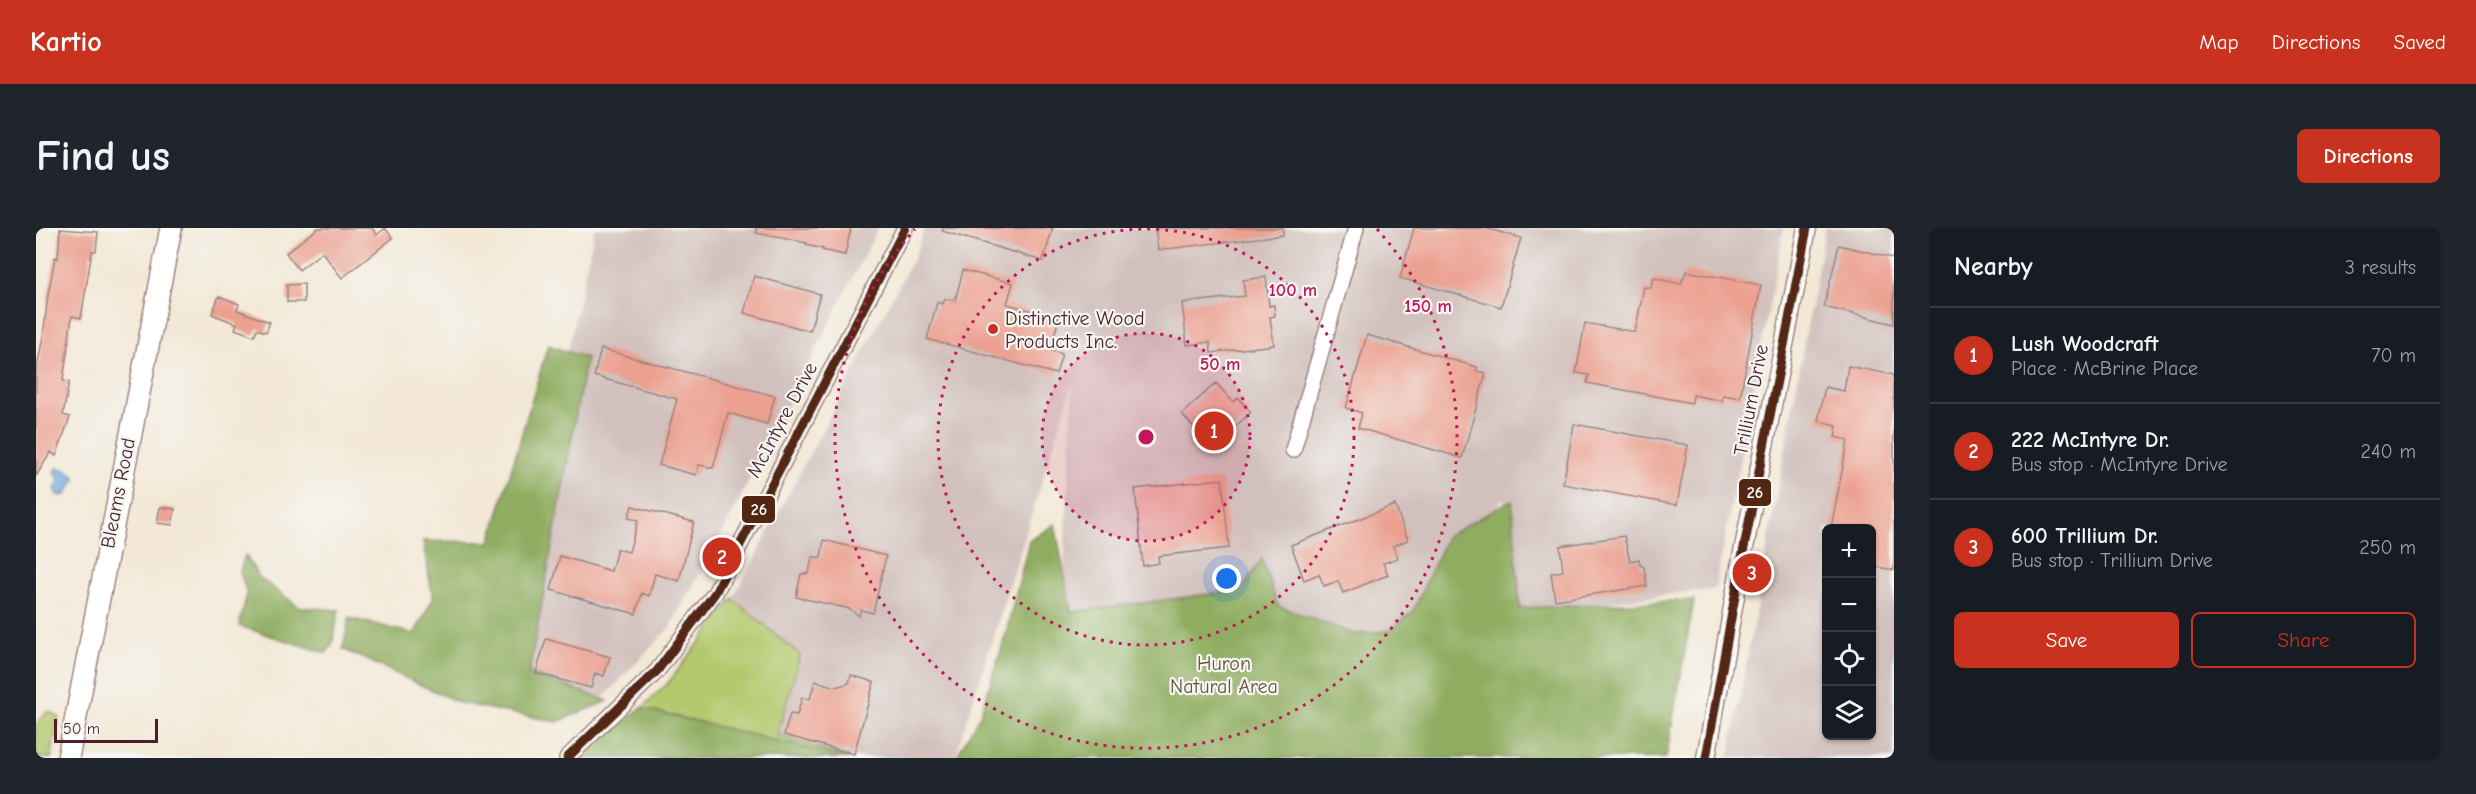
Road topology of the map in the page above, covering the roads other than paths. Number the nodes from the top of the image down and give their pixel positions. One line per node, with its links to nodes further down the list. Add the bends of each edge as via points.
1 (171, 228): 6 (main road, Bleams Road)
2 (905, 228): 7 (street, McIntyre Drive, via 714,593 657,671)
3 (1356, 228): 5 (street)
4 (1807, 228): 8 (street, Trillium Drive)
5 (1293, 450)
6 (68, 758)
7 (567, 758)
8 (1706, 758)

